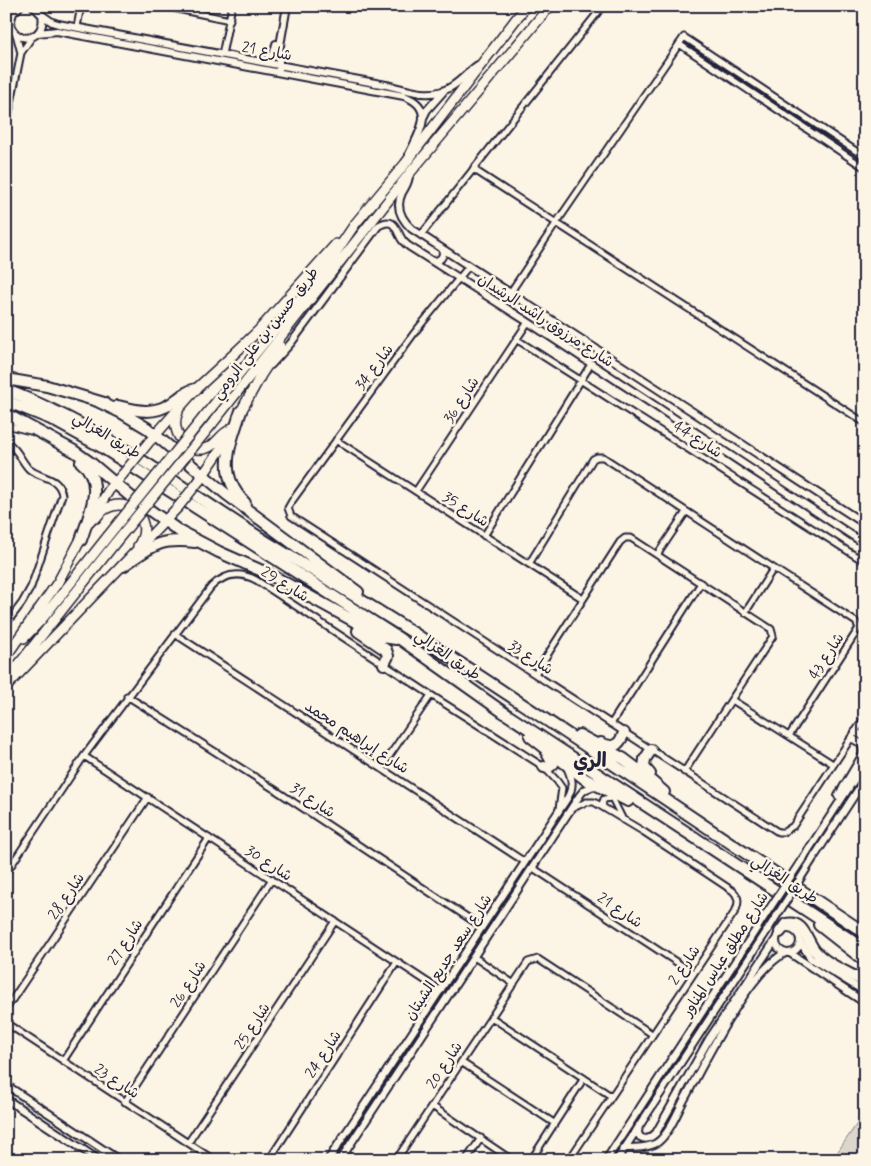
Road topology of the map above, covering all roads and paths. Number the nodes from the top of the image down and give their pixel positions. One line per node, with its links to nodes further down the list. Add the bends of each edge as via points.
1 (81, 6): 14 (street)
2 (163, 6): 12 (street)
3 (232, 6): 12 (street)
4 (285, 6): 20 (street, via 274,52 269,59); 22 (street)
5 (526, 6): 21 (highway, طريق حسين بن علي الرومي)
6 (550, 6): 31 (highway, طريق حسين بن علي الرومي)
7 (603, 6): 30 (street)
8 (36, 7): 11 (street)
9 (18, 8): 10 (street); 13 (street)
10 (6, 12)
11 (42, 15): 14 (street, شارع 21, via 52,22); 16 (street, via 42,26)
12 (230, 20): 19 (street)
13 (9, 25): 15 (street)
14 (77, 27): 19 (street, شارع 21)
15 (16, 34): 16 (street, شارع 21, via 26,38); 18 (street)
16 (35, 35): 18 (street); 22 (street, شارع 21, via 57,31)
17 (679, 44): 27 (street, via 684,37); 29 (street); 32 (street)
18 (21, 53): 26 (street)
19 (222, 55): 20 (street, شارع 21)
20 (258, 62): 22 (street, شارع 21)
21 (481, 63): 23 (street); 28 (highway, طريق حسين بن علي الرومي)
22 (279, 69): 24 (street, شارع 21)
23 (444, 91): 24 (street, شارع 21, via 425,94); 25 (street)
24 (401, 92): 25 (street, شارع 21, via 416,104)
25 (423, 118): 28 (street, via 422,130)
26 (6, 128)
27 (865, 157)
28 (405, 164): 33 (highway, طريق حسين بن علي الرومي)
29 (865, 168)
30 (473, 169): 32 (street); 36 (street)
31 (409, 174): 34 (street, شارع مرزوق راشد الرشدان, via 399,206 403,220); 42 (highway, طريق حسين بن علي الرومي)
32 (557, 222): 41 (street); 57 (street)
33 (355, 224): 50 (highway, via 252,336); 92 (highway, طريق حسين بن علي الرومي, bridge, via 328,264 42,619)
34 (412, 229): 35 (street, via 404,229); 36 (street, شارع مرزوق راشد الرشدان)
35 (400, 234): 38 (street, شارع مرزوق راشد الرشدان, via 405,243); 46 (street, شارع مرزوق راشد الرشدان, via 391,224 378,226 291,343)
36 (421, 235): 37 (street, شارع مرزوق راشد الرشدان)
37 (442, 249): 38 (street, via 441,258); 39 (street, شارع مرزوق راشد الرشدان)
38 (432, 261): 40 (street, شارع مرزوق راشد الرشدان)
39 (469, 266): 40 (street, شارع 34); 41 (street, شارع مرزوق راشد الرشدان)
40 (459, 279): 43 (street, شارع مرزوق راشد الرشدان); 62 (street, شارع 34, via 415,332)
41 (510, 293): 48 (street, شارع مرزوق راشد الرشدان)
42 (314, 294): 46 (highway); 95 (highway, طريق حسين بن علي الرومي, bridge)
43 (528, 322): 44 (street, شارع 36); 45 (street, شارع مرزوق راشد الرشدان)
44 (516, 339): 49 (street, شارع 44); 68 (street, شارع 36)
45 (591, 364): 49 (street); 52 (street, شارع مرزوق راشد الرشدان)
46 (261, 375): 55 (highway)
47 (6, 377): 54 (highway)
48 (642, 379): 52 (street, via 642,387); 69 (street, شارع مرزوق راشد الرشدان)
49 (581, 380): 75 (street); 80 (street, شارع 44)
50 (196, 389): 54 (highway, via 149,412); 59 (highway, via 176,415 175,425 180,438 193,448 203,449); 61 (highway)
51 (6, 390): 89 (highway, طريق الغزالي, via 82,423)
52 (633, 391): 70 (street, شارع مرزوق راشد الرشدان)
53 (6, 401): 91 (highway, طريق الغزالي, via 50,419 100,446)
54 (99, 402): 61 (highway, via 134,419)
55 (241, 411): 59 (highway); 74 (highway, via 229,454 228,478 238,496)
56 (6, 414): 60 (highway)
57 (865, 423)
58 (6, 425): 60 (street)
59 (231, 430): 65 (highway)
60 (39, 431): 63 (highway)
61 (152, 438): 65 (highway); 66 (highway, bridge)
62 (336, 440): 67 (street, شارع 34); 68 (street, شارع 35)
63 (55, 441): 66 (highway, via 86,459); 76 (highway, via 84,464 94,481 95,491)
64 (6, 442): 88 (street, via 29,469 60,486 62,495 31,588)
65 (201, 478): 72 (highway, bridge); 74 (highway)
66 (115, 483): 72 (highway); 76 (highway)
67 (303, 485): 94 (street, شارع 33, via 289,504 289,512 294,519)
68 (416, 492): 75 (street, شارع 35)
69 (821, 495): 70 (street, via 811,498); 73 (street, شارع مرزوق راشد الرشدان)
70 (811, 508): 78 (street, شارع مرزوق راشد الرشدان)
71 (686, 512): 79 (street); 81 (street, شارع 43, via 603,457 597,457); 83 (street, شارع 43)
72 (165, 521): 77 (highway); 82 (highway)
73 (864, 521)
74 (271, 527): 89 (highway)
75 (484, 536): 81 (street, شارع 35)
76 (81, 540): 82 (highway, via 105,509 116,505 132,509 140,517 144,533 140,544); 92 (highway, via 58,582)
77 (200, 542): 82 (highway, via 176,540 161,543); 86 (highway, via 269,574)
78 (864, 545)
79 (657, 555): 84 (street); 85 (street, via 631,538 625,538)
80 (865, 562)
81 (529, 564): 85 (street, شارع 35)
82 (123, 566): 96 (highway)
83 (773, 569): 87 (street); 107 (street, شارع 43, via 856,622 859,628)
84 (701, 583): 87 (street); 103 (street)
85 (583, 599): 94 (street)
86 (330, 609): 91 (highway, via 383,637); 93 (highway, via 384,647 388,656)
87 (745, 613): 99 (street, via 771,629 773,636)
88 (6, 624)
89 (410, 631): 101 (highway, طريق الغزالي)
90 (175, 634): 93 (street, شارع 29, via 217,581 232,574 241,574 256,580); 98 (street, شارع 29); 116 (street, شارع إبراهيم محمد)
91 (400, 639): 100 (highway, طريق الغزالي)
92 (7, 654)
93 (384, 664): 97 (street, شارع 29)
94 (535, 674): 103 (street, شارع 33)
95 (6, 680)
96 (6, 687)
97 (431, 695): 115 (street, شارع 29); 116 (street)
98 (128, 696): 111 (street, شارع 29); 140 (street, شارع 31)
99 (732, 700): 107 (street); 117 (street)
100 (503, 712): 109 (highway); 128 (highway, طريق الغزالي)
101 (534, 713): 105 (highway); 125 (highway, طريق الغزالي)
102 (865, 717): 106 (street)
103 (611, 724): 104 (street, شارع 33)
104 (624, 733): 105 (highway, via 617,744 609,747); 110 (street, شارع 33)
105 (577, 734): 120 (highway, via 630,763)
106 (853, 735): 108 (street); 114 (street); 126 (street, via 862,744 863,754 839,794)
107 (789, 736): 114 (street)
108 (865, 737)
109 (540, 744): 113 (highway); 115 (highway, via 553,762 552,767)
110 (651, 750): 117 (street, شارع 33); 120 (highway, via 644,767 663,786)
111 (84, 756): 121 (street, شارع 30); 136 (street, شارع 29)
112 (865, 763): 126 (street, شارع مطلق عباس المناور)
113 (566, 764): 119 (highway, via 584,779); 123 (street, شارع سعد جديع الشيتان, via 572,778 571,790)
114 (833, 764): 117 (street, شارع 33, via 793,826 784,832 773,830)
115 (544, 767): 123 (street, شارع 29, via 562,788)
116 (381, 768): 134 (street, شارع إبراهيم محمد)
117 (684, 772)
118 (865, 779): 179 (street, شارع مطلق عباس المناور, bridge)
119 (598, 785): 124 (street, شارع سعد جديع الشيتان, via 584,790); 128 (highway)
120 (668, 796): 125 (highway)
121 (148, 797): 130 (street, شارع 30); 155 (street, شارع 28)
122 (604, 808): 124 (street, شارع 2, via 594,802 586,802); 127 (street, شارع 2); 127 (street, شارع 2, via 604,799 612,798)
123 (558, 811): 129 (street, شارع سعد جديع الشيتان)
124 (569, 811): 131 (street, شارع سعد جديع الشيتان)
125 (684, 812): 141 (highway, طريق الغزالي)
126 (832, 813): 196 (street, شارع مطلق عباس المناور, bridge)
127 (623, 820): 149 (street, شارع 2, via 738,897 736,910)
128 (676, 825): 138 (highway, طريق الغزالي)
129 (544, 833): 131 (street, via 546,840); 132 (street, شارع سعد جديع الشيتان)
130 (209, 838): 137 (street, شارع 30); 160 (street, شارع 27)
131 (552, 839): 133 (street, شارع سعد جديع الشيتان)
132 (532, 852): 133 (street, via 539,851); 134 (street, شارع سعد جديع الشيتان)
133 (539, 858): 135 (street, شارع سعد جديع الشيتان)
134 (525, 862): 140 (street, شارع سعد جديع الشيتان)
135 (533, 868): 146 (street, شارع سعد جديع الشيتان); 149 (street, شارع 21)
136 (6, 873)
137 (272, 879): 139 (street, شارع 30); 168 (street, شارع 26)
138 (798, 906): 144 (highway, طريق الغزالي); 147 (highway)
139 (335, 921): 148 (street, شارع 30); 181 (street, شارع 25)
140 (482, 927): 152 (street, شارع سعد جديع الشيتان)
141 (865, 932)
142 (778, 936): 143 (street, via 785,929 793,930 798,933); 145 (street, via 778,948); 150 (highway, via 782,926 798,925 820,956); 159 (street, via 746,982)
143 (800, 941): 145 (street, via 796,950); 153 (street, via 810,958)
144 (865, 949)
145 (787, 953): 154 (street); 159 (street, via 771,963)
146 (474, 957): 151 (street); 166 (street, شارع سعد جديع الشيتان)
147 (865, 961)
148 (397, 962): 152 (street, شارع 30); 189 (street, شارع 24)
149 (693, 973): 158 (street, شارع 2)
150 (865, 982)
151 (514, 984): 156 (street, شارع 20); 158 (street, شارع 20, via 528,962 538,959)
152 (441, 991): 164 (street, شارع سعد جديع الشيتان)
153 (865, 992)
154 (865, 1003)
155 (6, 1009)
156 (491, 1017): 161 (street, شارع 20); 162 (street)
157 (6, 1023): 160 (street, شارع 23)
158 (652, 1034): 165 (street, شارع 2)
159 (711, 1043): 175 (street); 177 (street)
160 (63, 1061): 168 (street, شارع 23)
161 (461, 1062): 170 (street, شارع 20); 178 (street)
162 (584, 1078): 165 (street); 178 (street)
163 (6, 1085): 171 (street)
164 (373, 1092): 166 (street, via 374,1098); 169 (street, شارع سعد جديع الشيتان)
165 (610, 1096): 195 (street, شارع 2)
166 (380, 1097): 172 (street, شارع سعد جديع الشيتان)
167 (6, 1098): 174 (street)
168 (125, 1102): 181 (street, شارع 23)
169 (363, 1106): 172 (street, via 369,1106); 190 (street, شارع سعد جديع الشيتان)
170 (432, 1106): 180 (street); 185 (street, شارع 20)
171 (42, 1108): 173 (street); 174 (street, via 42,1113)
172 (371, 1111): 191 (street, شارع سعد جديع الشيتان)
173 (50, 1114): 176 (street, via 44,1117); 187 (street)
174 (35, 1117): 176 (street)
175 (665, 1118): 177 (street); 179 (street, via 656,1134 645,1139 638,1133)
176 (43, 1122): 184 (street)
177 (672, 1122): 182 (street, via 652,1146)
178 (554, 1123): 194 (street)
179 (639, 1123): 182 (street, شارع مطلق عباس المناور)
180 (481, 1138): 192 (street); 193 (street)
181 (188, 1143): 188 (street, شارع 23)
182 (624, 1148): 197 (street, شارع مطلق عباس المناور)
183 (6, 1155): 186 (street)
184 (96, 1158)
185 (397, 1159)
186 (14, 1160)
187 (118, 1160)
188 (214, 1160)
189 (269, 1160)
190 (328, 1160)
191 (340, 1160)
192 (466, 1160)
193 (512, 1160)
194 (531, 1160)
195 (569, 1160)
196 (606, 1160)
197 (616, 1160)

